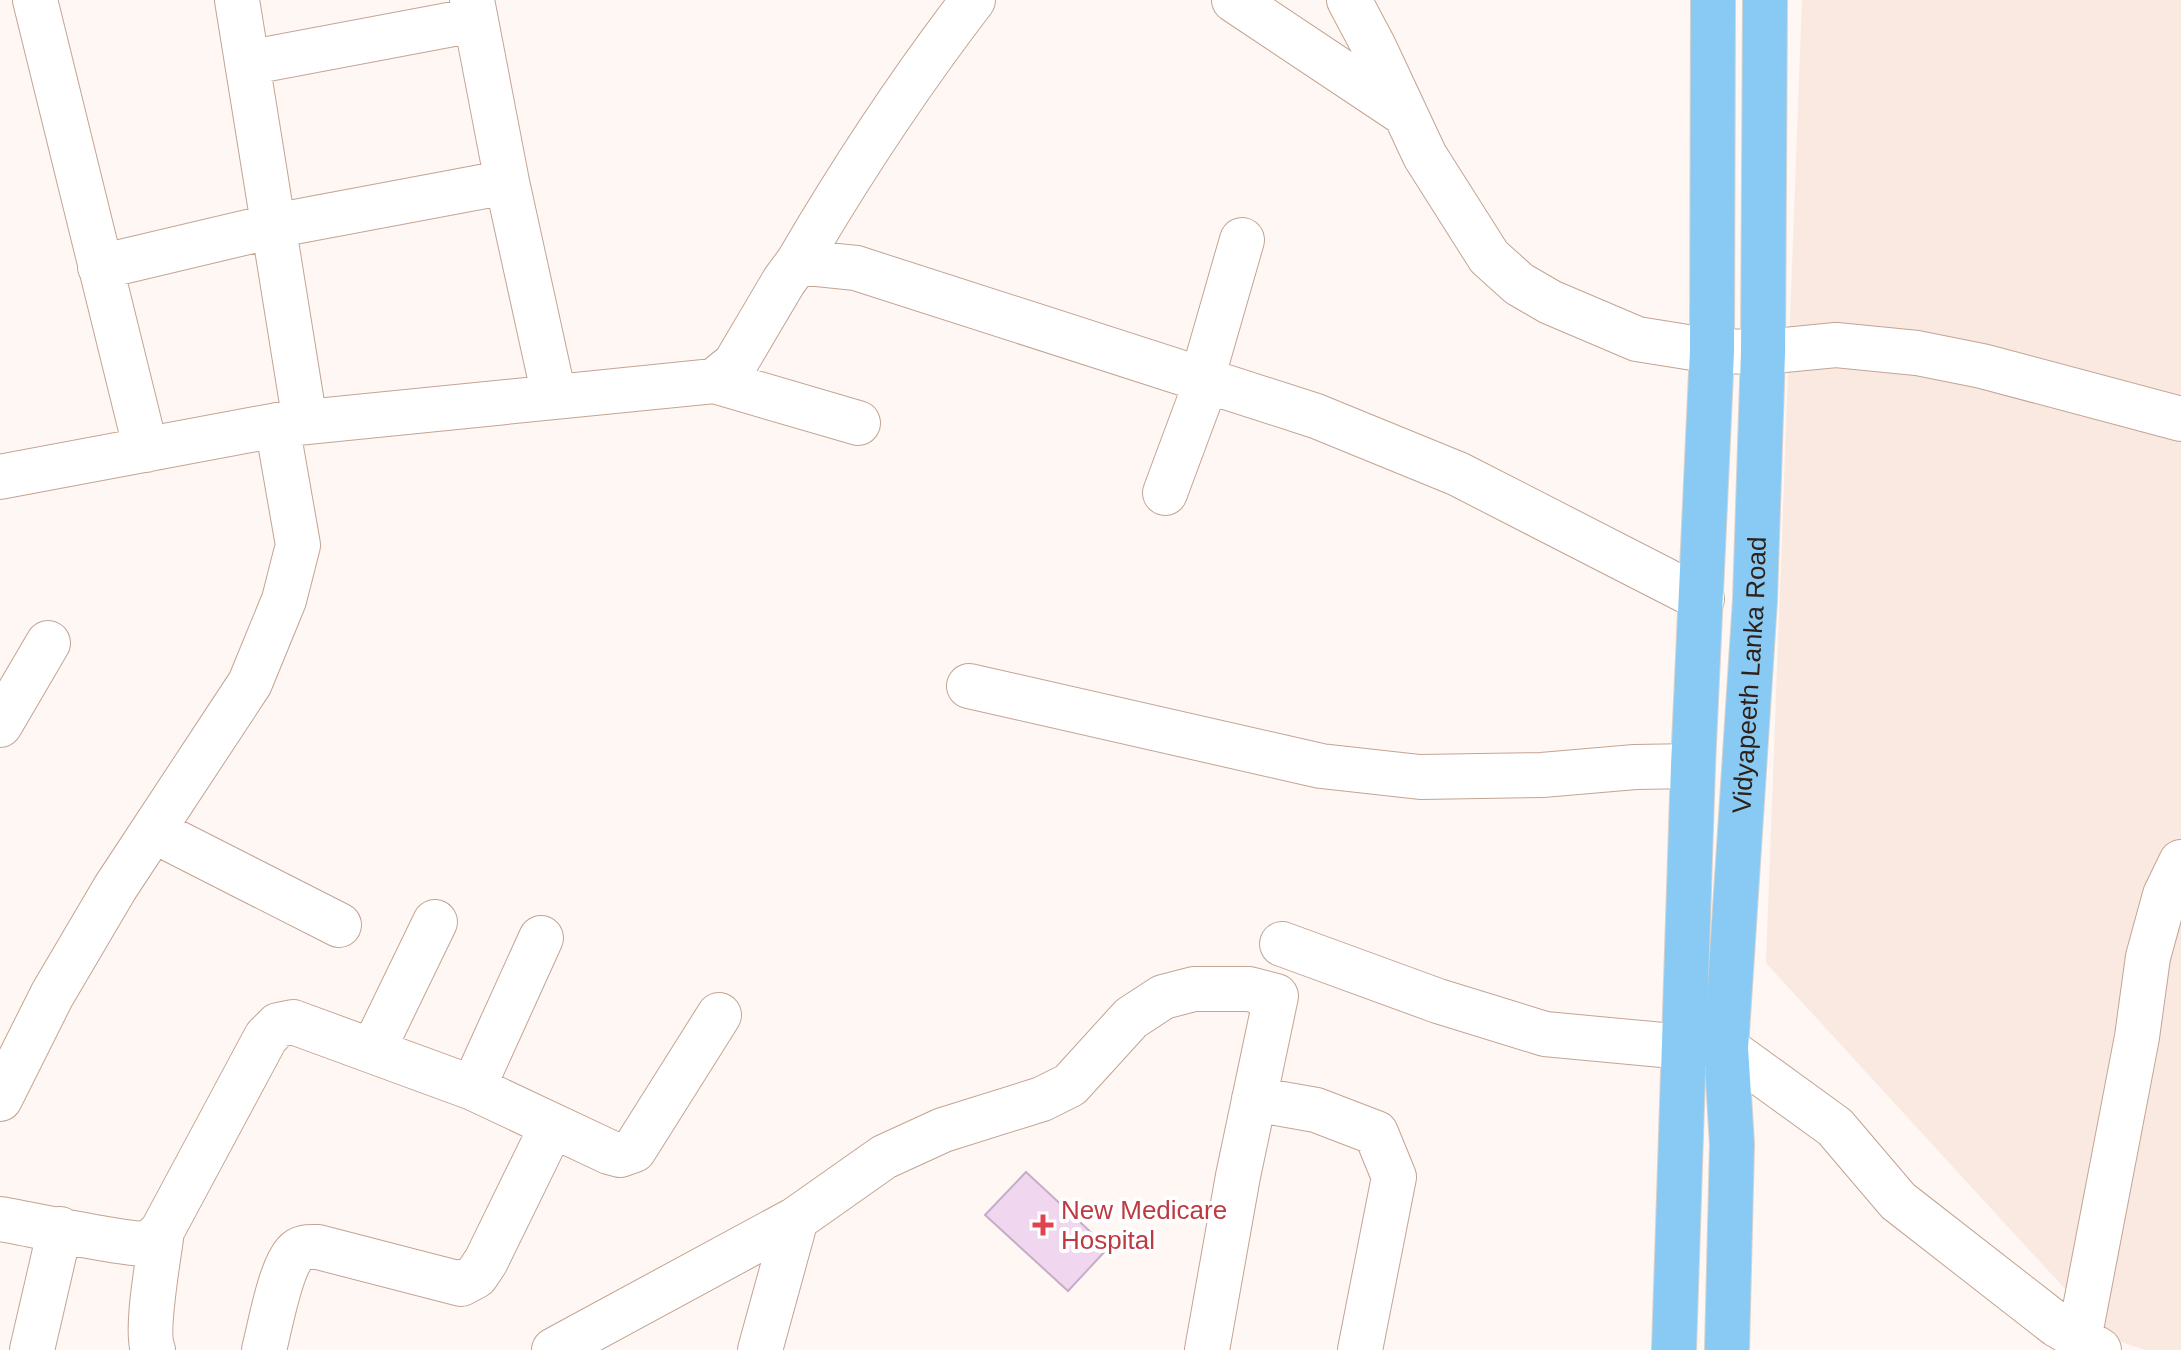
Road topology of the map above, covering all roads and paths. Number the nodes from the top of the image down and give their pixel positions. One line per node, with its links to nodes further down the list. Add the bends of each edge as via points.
1 (35, 0): 15 (street)
2 (237, 0): 9 (street)
3 (1234, 0): 10 (street)
4 (1349, 0): 10 (street)
5 (1713, 0): 16 (main road, Vidyapeeth Lanka Road)
6 (1765, 0): 17 (main road, Vidyapeeth Lanka Road)
7 (971, 1): 14 (street, via 872,137)
8 (474, 10): 9 (street); 11 (street)
9 (247, 63): 12 (street)
10 (1405, 115): 16 (street, via 1489,257 1519,284 1637,339)
11 (507, 182): 12 (street); 20 (street)
12 (273, 226): 15 (street); 23 (street)
13 (1242, 240): 18 (street)
14 (798, 262): 18 (street, via 856,268); 19 (street, via 735,364)
15 (100, 267): 24 (street)
16 (1712, 351): 17 (street); 27 (main road, Vidyapeeth Lanka Road)
17 (1763, 352): 21 (street, via 1836,345 1917,353); 39 (main road, Vidyapeeth Lanka Road, via 1754,615)
18 (1204, 380): 26 (street); 27 (street, via 1316,416 1458,474)
19 (714, 381): 20 (street); 22 (street)
20 (554, 396): 23 (street)
21 (2181, 419)
22 (858, 423)
23 (291, 424): 24 (street); 32 (street, via 298,545 284,600 250,683)
24 (146, 450): 25 (street)
25 (0, 477)
26 (1165, 493)
27 (1702, 599): 31 (main road, Vidyapeeth Lanka Road)
28 (48, 643): 30 (street)
29 (969, 686): 31 (street, via 1335,768 1420,777)
30 (0, 725)
31 (1693, 766): 39 (main road, Vidyapeeth Lanka Road)
32 (154, 831): 35 (street); 42 (street, via 52,995)
33 (2181, 862): 49 (street, via 2165,895 2148,957)
34 (435, 922): 40 (street)
35 (339, 925)
36 (541, 938): 41 (street)
37 (1282, 944): 39 (street, via 1545,1034)
38 (719, 1015): 44 (street, via 634,1150 609,1152)
39 (1705, 1048): 49 (street, via 1835,1127 1898,1201); 57 (main road, Vidyapeeth Lanka Road); 58 (main road, Vidyapeeth Lanka Road, via 1732,1144)
40 (373, 1050): 41 (street); 48 (street, via 293,1022 278,1025 266,1037)
41 (473, 1088): 44 (street)
42 (0, 1099)
43 (1254, 1099): 46 (street, via 1276,996 1249,989 1194,989 1163,997 1131,1018 1070,1085 884,1157); 55 (street); 56 (street, via 1316,1110 1376,1133 1394,1177)
44 (552, 1126): 52 (street, via 476,1276 461,1284 304,1247 286,1269)
45 (0, 1219): 47 (street)
46 (796, 1219): 53 (street); 54 (street)
47 (60, 1229): 48 (street, via 131,1244 147,1244); 50 (street)
48 (162, 1231): 51 (street)
49 (2085, 1347)
50 (32, 1350)
51 (153, 1350)
52 (264, 1350)
53 (554, 1350)
54 (760, 1350)
55 (1207, 1350)
56 (1360, 1350)
57 (1674, 1350)
58 (1727, 1350)

